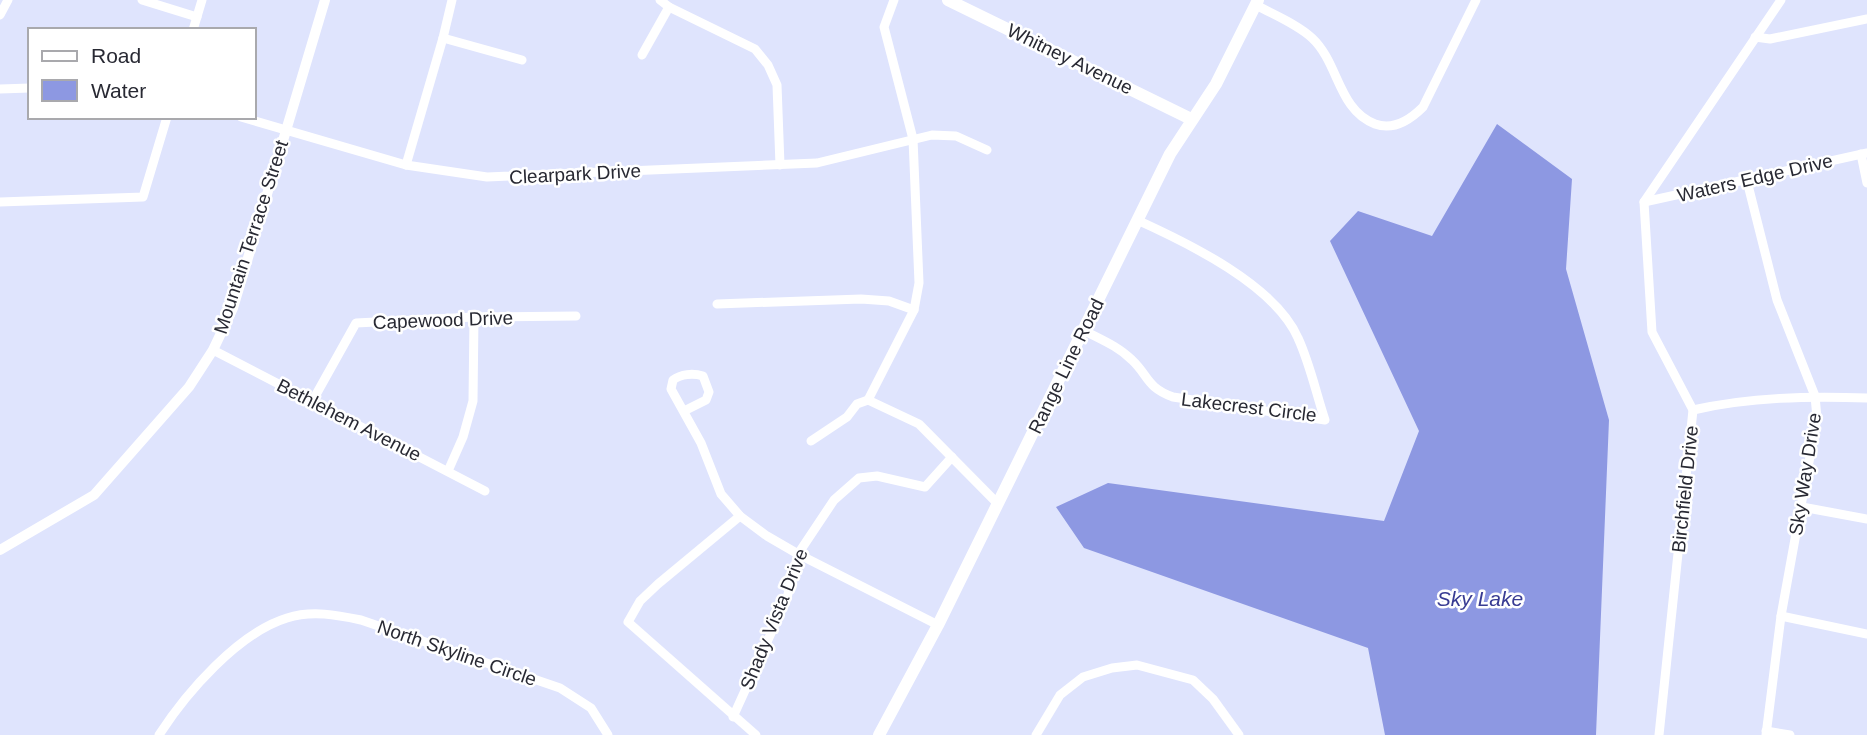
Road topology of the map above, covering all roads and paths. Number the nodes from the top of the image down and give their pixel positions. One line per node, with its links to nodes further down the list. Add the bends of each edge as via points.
1 (8, 0): 13 (street)
2 (142, 0): 14 (street)
3 (202, 0): 14 (street)
4 (325, 0): 26 (street, Mountain Terrace Street)
5 (452, 0): 18 (street)
6 (660, 0): 12 (street)
7 (894, 0): 27 (street, via 884,27)
8 (948, 0): 25 (main road, Whitney Avenue)
9 (1476, 0): 11 (street, via 1423,107 1398,125 1381,127 1357,114 1313,39)
10 (1781, 0): 17 (street)
11 (1257, 2): 25 (main road, Range Line Road, via 1216,84)
12 (668, 7): 19 (street); 30 (street, via 755,49 768,65 777,85)
13 (0, 15)
14 (197, 17): 16 (street)
15 (1867, 19): 17 (street, via 1770,39)
16 (194, 28)
17 (1755, 37): 35 (street)
18 (443, 38): 20 (street); 31 (street)
19 (642, 55)
20 (522, 60)
21 (28, 88): 22 (street)
22 (0, 89)
23 (166, 119): 34 (street, via 143,197)
24 (248, 119): 26 (street, Clearpark Drive)
25 (1191, 119): 36 (main road, Range Line Road)
26 (286, 130): 31 (street, Clearpark Drive); 42 (street, Mountain Terrace Street, via 233,308)
27 (913, 139): 28 (street, Clearpark Drive, via 956,136); 30 (street, Clearpark Drive, via 817,163); 38 (street, via 919,283)
28 (986, 150)
29 (1864, 153): 32 (street, Waters Edge Drive); 33 (street)
30 (780, 164): 31 (street, Clearpark Drive, via 486,177)
31 (405, 165)
32 (1746, 181): 35 (street, Waters Edge Drive); 43 (street, Sky Way Drive, via 1777,300)
33 (1867, 183)
34 (0, 202)
35 (1644, 202): 47 (street, Birchfield Drive, via 1652,332)
36 (1138, 220): 41 (main road, Range Line Road); 41 (street, Lakecrest Circle, via 1229,270 1284,314 1298,337 1325,420 1173,397 1148,382 1120,349)
37 (717, 304): 38 (street, via 861,299 889,301)
38 (914, 310): 46 (street)
39 (576, 316): 40 (street, Capewood Drive)
40 (474, 317): 45 (street, Capewood Drive, via 356,323); 51 (street, via 473,401)
41 (1083, 330): 53 (main road, Range Line Road)
42 (214, 351): 45 (street, Bethlehem Avenue); 57 (street, Mountain Terrace Street, via 189,387 94,495)
43 (1815, 396): 44 (street); 47 (street); 54 (street, Sky Way Drive, via 1817,418)
44 (1867, 398)
45 (313, 400): 51 (street, Bethlehem Avenue)
46 (868, 400): 49 (street); 50 (street, via 919,424)
47 (1693, 410): 70 (street, Birchfield Drive)
48 (684, 411): 48 (street, via 706,400 709,392 703,376 673,380 671,389); 55 (street, via 721,494)
49 (811, 441)
50 (952, 457): 53 (street); 58 (street, Shady Vista Drive, via 925,487 877,475 859,478 834,500)
51 (448, 471): 52 (street, Bethlehem Avenue)
52 (485, 491)
53 (998, 504): 60 (main road, Range Line Road)
54 (1802, 507): 56 (street); 59 (street, Sky Way Drive)
55 (740, 516): 58 (street); 62 (street, via 640,601 628,622)
56 (1867, 519)
57 (0, 550)
58 (798, 554): 60 (street); 62 (street, Shady Vista Drive, via 787,598)
59 (1781, 616): 61 (street); 63 (street, Sky Way Drive)
60 (938, 625): 67 (main road, Range Line Road)
61 (1867, 634)
62 (733, 717): 66 (street)
63 (1766, 733): 71 (street)
64 (607, 734): 65 (street, North Skyline Circle, via 592,708 560,688 362,620 327,613 289,617 261,629 223,659 179,704)
65 (159, 735)
66 (755, 735)
67 (879, 735)
68 (1036, 735): 69 (street, via 1060,695 1083,677 1137,665 1192,680 1213,699)
69 (1239, 735)
70 (1659, 735)
71 (1790, 735)

